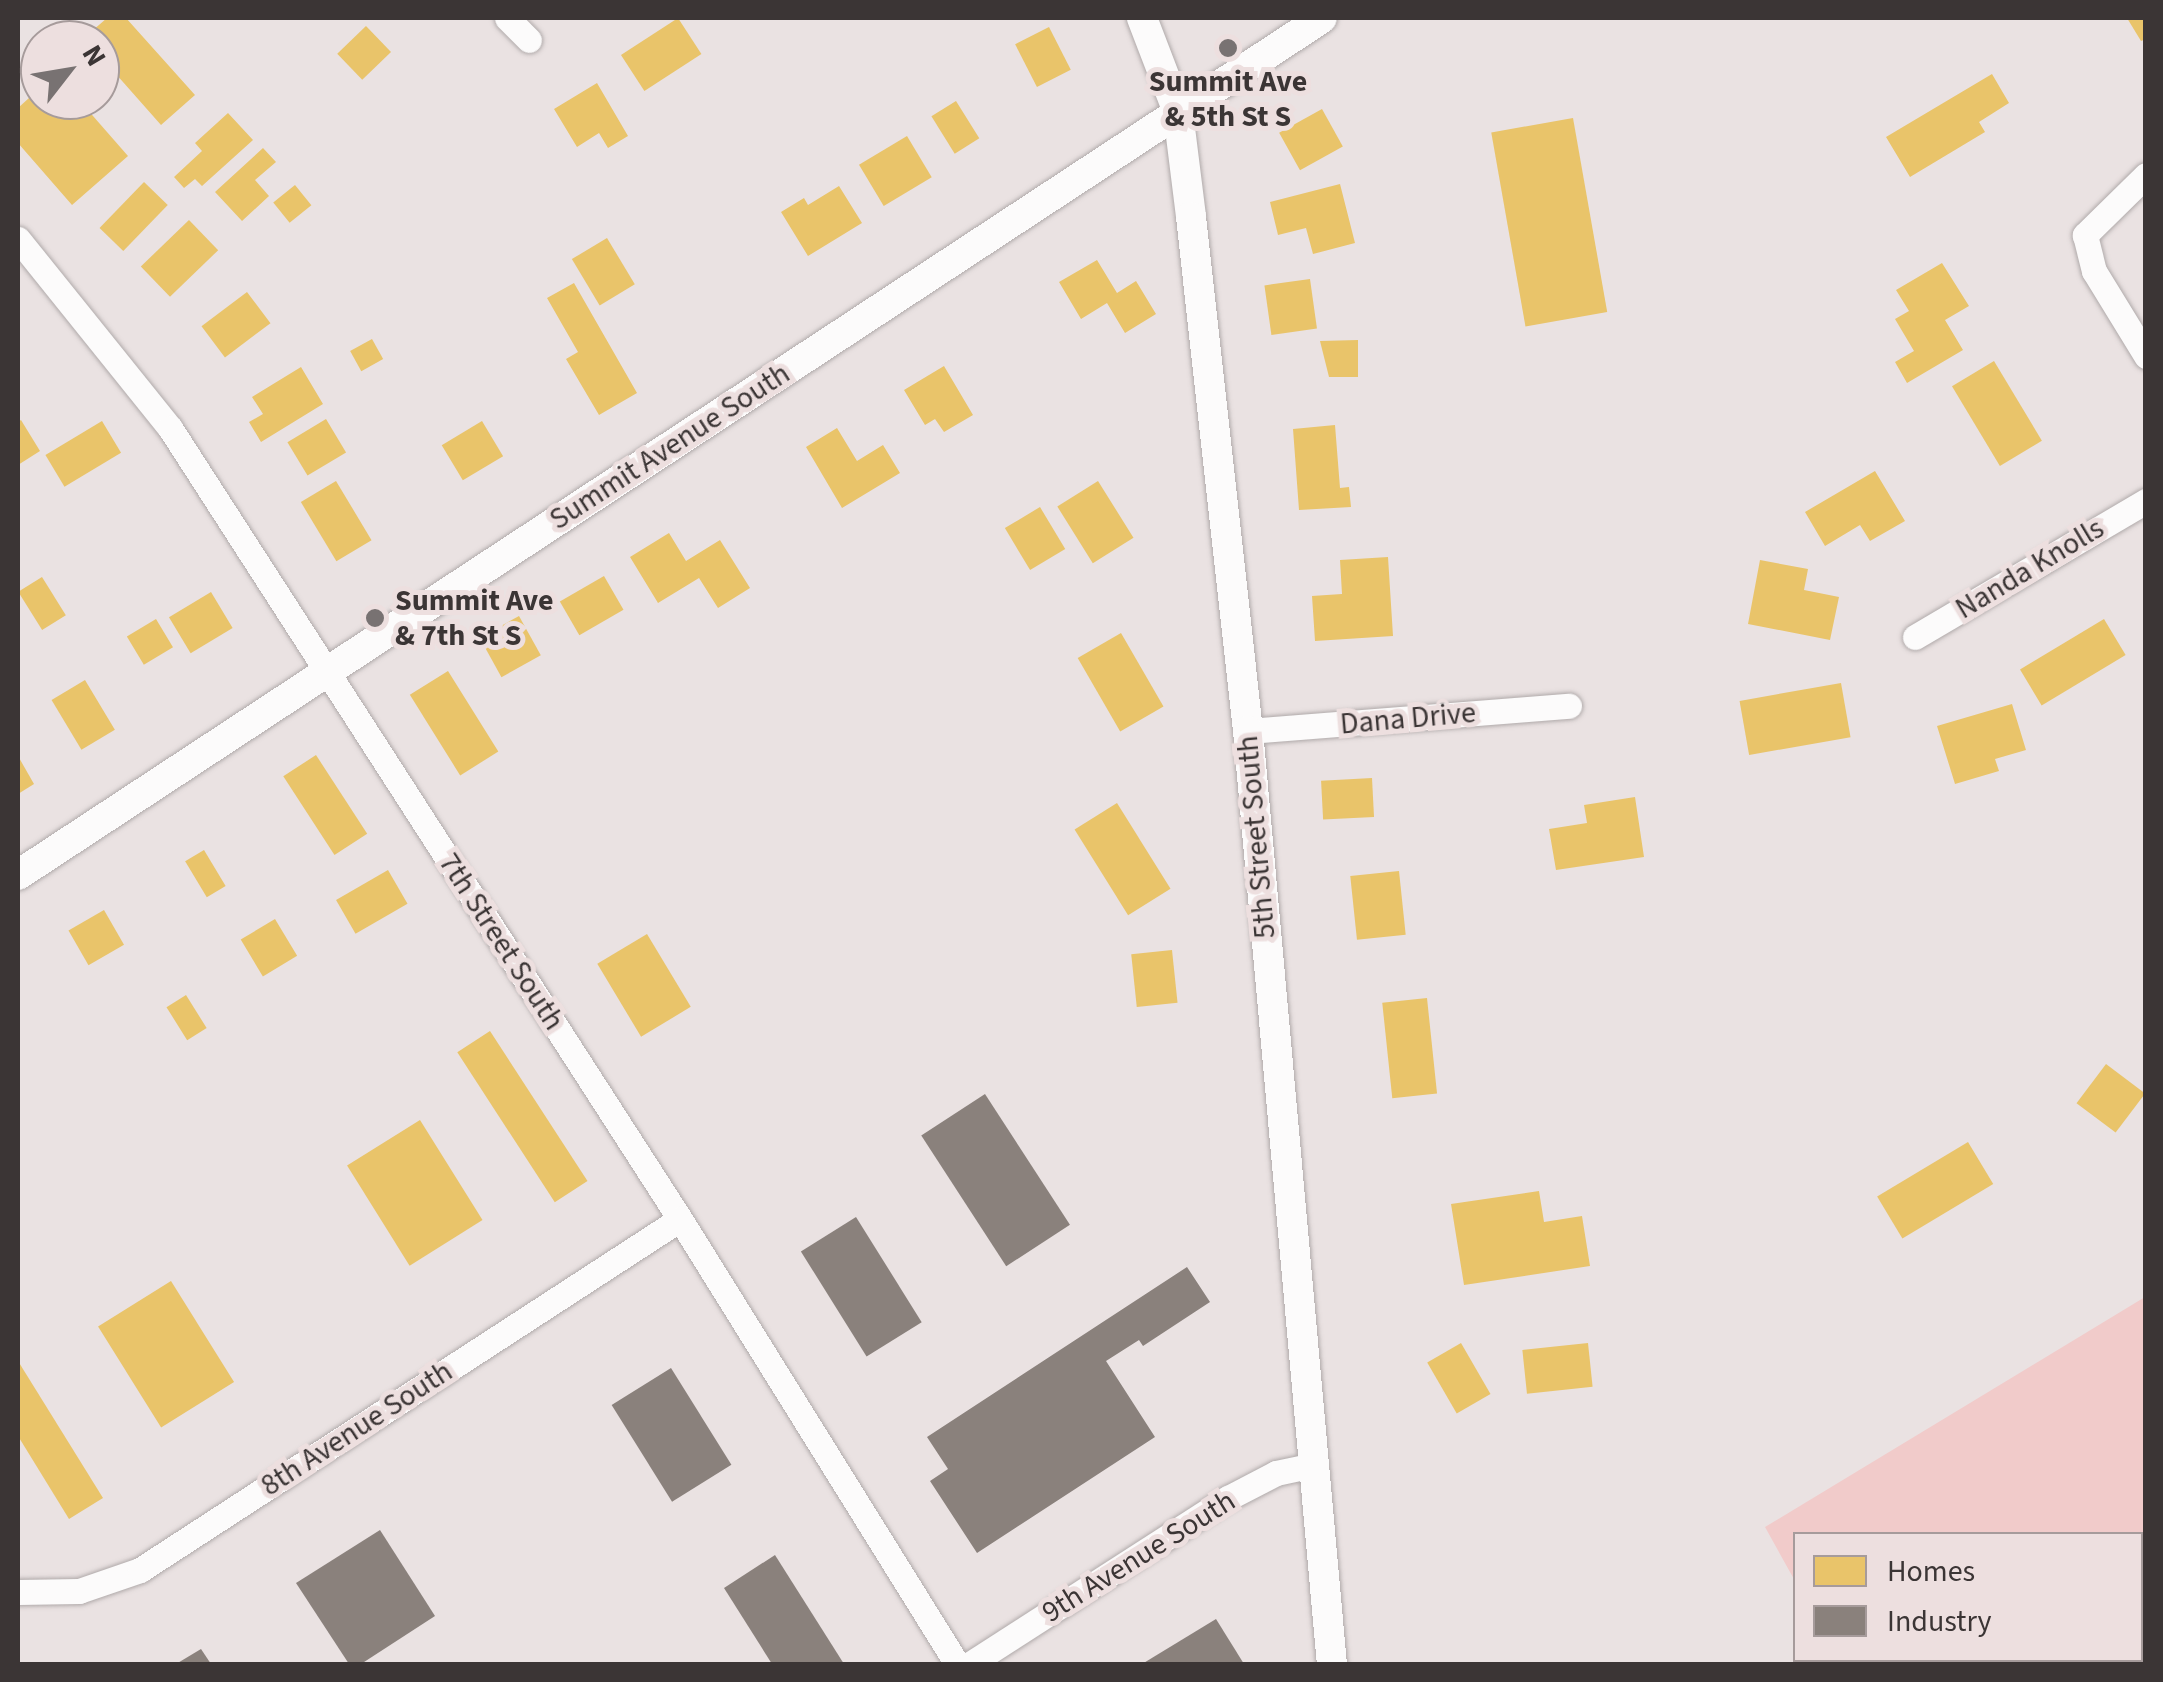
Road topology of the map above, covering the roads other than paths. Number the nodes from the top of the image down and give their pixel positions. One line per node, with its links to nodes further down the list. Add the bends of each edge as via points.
1 (507, 18): 4 (street)
2 (1142, 18): 5 (street, 5th Street South)
3 (1322, 18): 5 (street, Summit Avenue South)
4 (529, 40)
5 (1178, 112): 11 (street, Summit Avenue South); 13 (street, 5th Street South)
6 (2146, 175): 8 (street, via 2085,234 2094,271)
7 (18, 239): 11 (street, 7th Street South, via 170,428)
8 (2146, 356)
9 (2146, 500): 10 (street, Nanda Knolls)
10 (1915, 638)
11 (328, 672): 14 (street, Summit Avenue South); 15 (street, 7th Street South)
12 (1568, 706): 13 (street, Dana Drive)
13 (1248, 732): 16 (street, 5th Street South)
14 (18, 875)
15 (680, 1219): 17 (street, 8th Avenue South, via 140,1570 79,1591); 18 (street, 7th Street South)
16 (1314, 1465): 19 (street, 9th Avenue South, via 1276,1473 1228,1498); 20 (street, 5th Street South)
17 (18, 1592)
18 (956, 1664)
19 (970, 1664)
20 (1332, 1664)

